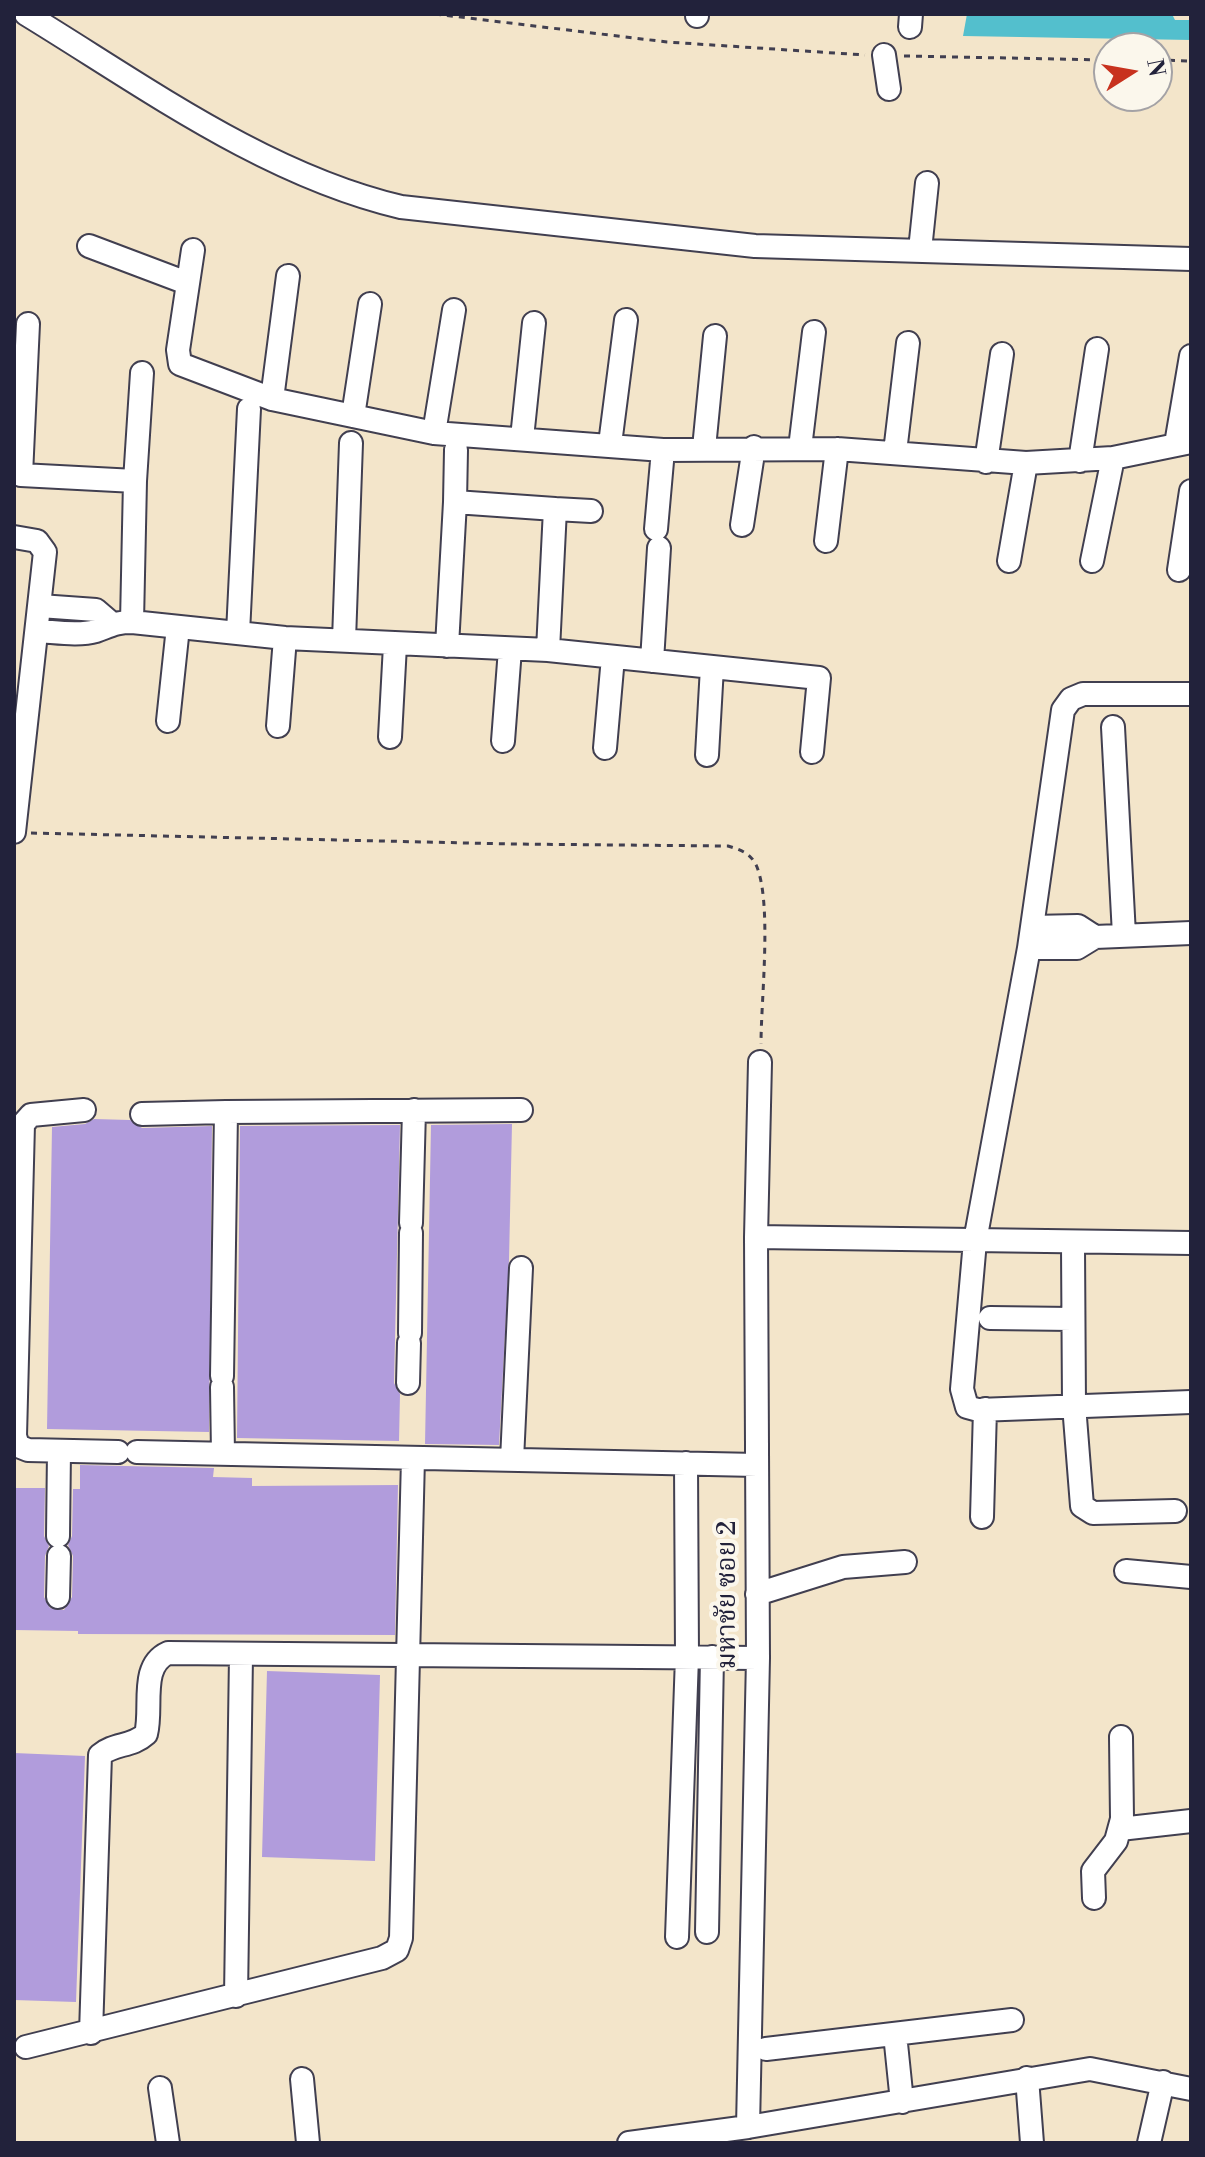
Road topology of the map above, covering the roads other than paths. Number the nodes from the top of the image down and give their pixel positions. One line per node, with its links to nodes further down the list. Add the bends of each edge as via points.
1 (18, 14): 3 (street)
2 (26, 14): 9 (street, via 214,128 355,196 450,214 755,246)
3 (14, 19)
4 (884, 55): 5 (street)
5 (889, 89)
6 (927, 183): 9 (street)
7 (89, 246): 12 (street)
8 (193, 250): 12 (street)
9 (920, 250): 10 (street)
10 (1191, 259)
11 (288, 276): 25 (street)
12 (187, 283): 25 (street, via 180,364)
13 (370, 304): 27 (street)
14 (454, 310): 28 (street)
15 (626, 320): 32 (street)
16 (534, 323): 29 (street)
17 (28, 324): 44 (street, via 21,475)
18 (814, 332): 35 (street)
19 (715, 336): 34 (street)
20 (908, 343): 39 (street)
21 (1097, 349): 41 (street)
22 (1002, 354): 42 (street)
23 (1191, 356): 31 (street)
24 (142, 373): 44 (street)
25 (272, 399): 27 (street)
26 (249, 409): 59 (street)
27 (353, 416): 28 (street)
28 (434, 433): 29 (street)
29 (522, 438): 32 (street)
30 (351, 443): 61 (street)
31 (1184, 443): 40 (street)
32 (610, 444): 38 (street)
33 (754, 447): 34 (street); 35 (street); 49 (street)
34 (704, 448): 38 (street)
35 (800, 448): 36 (street)
36 (837, 449): 39 (street); 51 (street)
37 (456, 450): 46 (street)
38 (663, 450): 67 (street)
39 (895, 452): 42 (street)
40 (1113, 458): 41 (street); 53 (street)
41 (1080, 461): 43 (street)
42 (986, 462): 43 (street)
43 (1026, 463): 52 (street)
44 (135, 481): 56 (street)
45 (1191, 491): 54 (street)
46 (455, 502): 47 (street); 63 (street)
47 (555, 509): 48 (street); 65 (street)
48 (591, 511)
49 (742, 525)
50 (14, 537): 55 (street, via 37,541 45,552)
51 (826, 541)
52 (1009, 561)
53 (1092, 561)
54 (1179, 570)
55 (40, 606): 56 (street, via 96,610); 58 (street)
56 (121, 622): 57 (street); 58 (street, via 88,632)
57 (178, 627): 59 (street); 70 (street)
58 (38, 631): 78 (street)
59 (238, 633): 60 (street)
60 (285, 638): 61 (street); 71 (street)
61 (344, 640): 62 (street)
62 (395, 645): 63 (street); 73 (street)
63 (447, 646): 64 (street)
64 (510, 649): 65 (street); 74 (street)
65 (548, 650): 66 (street)
66 (613, 657): 67 (street); 75 (street)
67 (652, 661): 68 (street)
68 (712, 667): 76 (street, via 819,678); 77 (street)
69 (1191, 694): 81 (street, via 1083,694 1063,710)
70 (168, 721)
71 (278, 726)
72 (1113, 727): 80 (street)
73 (390, 737)
74 (503, 741)
75 (605, 748)
76 (812, 752)
77 (707, 755)
78 (15, 832)
79 (1191, 933): 80 (street)
80 (1124, 935): 81 (street, via 1095,937 1077,948)
81 (1030, 938): 89 (street)
82 (760, 1062): 88 (street, มหาชัย ซอย 2)
83 (84, 1110): 99 (street, via 31,1115 23,1124 15,1436 18,1446 28,1450)
84 (414, 1110): 85 (street); 86 (street); 95 (street)
85 (521, 1110)
86 (226, 1112): 87 (street); 100 (street)
87 (142, 1114)
88 (756, 1237): 89 (street); 104 (street, มหาชัย ซอย 2)
89 (975, 1241): 90 (street); 98 (street, via 962,1389 967,1407)
90 (1191, 1243)
91 (1073, 1247): 94 (street)
92 (521, 1268): 102 (street)
93 (990, 1318): 94 (street)
94 (1072, 1319): 97 (street)
95 (408, 1383)
96 (1191, 1402): 97 (street)
97 (1074, 1405): 98 (street); 105 (street, via 1082,1506 1093,1513)
98 (985, 1409): 106 (street)
99 (59, 1451): 100 (street); 111 (street)
100 (223, 1454): 101 (street)
101 (413, 1458): 102 (street); 113 (street)
102 (512, 1460): 103 (street)
103 (686, 1463): 104 (street); 114 (street)
104 (757, 1465): 110 (street, มหาชัย ซอย 2)
105 (1175, 1511)
106 (982, 1517)
107 (905, 1562): 110 (street, via 843,1567)
108 (1126, 1571): 109 (street)
109 (1191, 1577)
110 (757, 1594): 116 (street, มหาชัย ซอย 2)
111 (58, 1597)
112 (241, 1656): 113 (street); 123 (street); 125 (street, via 158,1657 151,1669 146,1734 100,1755)
113 (409, 1657): 114 (street); 123 (street, via 397,1950)
114 (687, 1657): 115 (street); 122 (street)
115 (712, 1657): 116 (street); 121 (street)
116 (758, 1658): 135 (street, มหาชัย ซอย 2)
117 (1121, 1737): 119 (street)
118 (1191, 1821): 119 (street)
119 (1120, 1829): 120 (street, via 1093,1871)
120 (1094, 1898)
121 (707, 1932)
122 (677, 1937)
123 (236, 1996): 125 (street)
124 (1012, 2020): 126 (street)
125 (91, 2033): 127 (street)
126 (895, 2034): 128 (street); 134 (street)
127 (26, 2047)
128 (766, 2049)
129 (1027, 2078): 131 (street, via 1090,2069); 134 (street); 139 (street)
130 (302, 2079): 137 (street)
131 (1163, 2082): 133 (street); 140 (street)
132 (160, 2088): 136 (street)
133 (1191, 2089)
134 (902, 2102): 135 (street)
135 (748, 2127): 138 (street)
136 (168, 2143)
137 (308, 2143)
138 (629, 2143)
139 (1032, 2143)
140 (1149, 2143)

